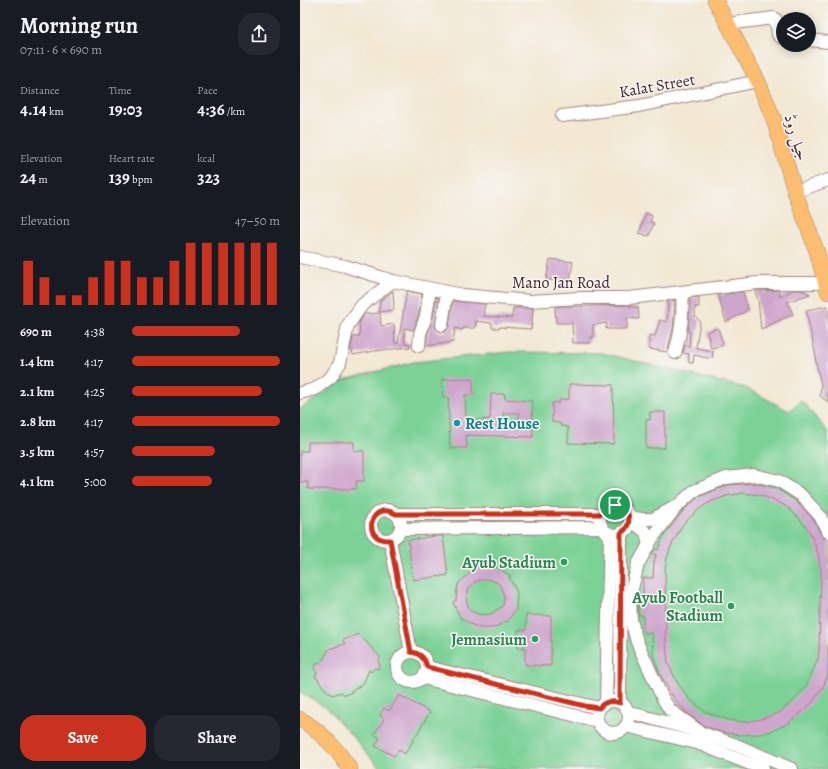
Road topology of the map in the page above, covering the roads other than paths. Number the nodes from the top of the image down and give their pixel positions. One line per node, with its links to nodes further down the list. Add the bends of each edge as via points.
1 (715, 0): 3 (main road, جیل روڈ)
2 (776, 20): 3 (street, via 774,18)
3 (727, 24): 6 (main road, جیل روڈ)
4 (816, 41): 5 (street)
5 (828, 42)
6 (758, 82): 7 (street, Kalat Street, via 640,106); 9 (main road, جیل روڈ, via 774,120)
7 (562, 116)
8 (828, 180): 9 (street)
9 (795, 192): 12 (main road, جیل روڈ)
10 (300, 257): 11 (street, Mano Jan Road, via 345,266)
11 (393, 281): 13 (street, Mano Jan Road); 19 (street, via 362,305 348,325 340,363 331,377 315,389)
12 (827, 287): 15 (street, Mano Jan Road, via 758,283)
13 (430, 289): 14 (street, Mano Jan Road); 17 (street)
14 (448, 292): 15 (street, Mano Jan Road, via 530,301 629,298); 16 (street)
15 (682, 292): 18 (street, via 682,319)
16 (442, 325)
17 (419, 346)
18 (675, 353)
19 (300, 393)
20 (676, 507): 23 (street, via 653,519); 26 (street, via 694,491 726,478 754,475 779,481 800,495 820,516); 28 (street)
21 (396, 514): 22 (street); 24 (street); 27 (street, via 387,510 382,511 372,522 376,536)
22 (601, 514): 23 (street, via 606,507 615,505 624,508); 25 (street, via 600,522)
23 (629, 518): 25 (street, via 627,527); 28 (street, via 646,532)
24 (401, 529): 25 (street); 27 (street, via 397,536)
25 (611, 531): 31 (street); 32 (street)
26 (828, 532)
27 (390, 540): 29 (street)
28 (649, 545): 33 (street, via 638,564 630,597 631,620 663,699 670,710)
29 (411, 652): 30 (street, via 420,655 426,662); 30 (street, via 398,660 398,674 405,681 414,682)
30 (425, 672): 31 (street); 35 (street)
31 (602, 705): 32 (street, via 616,701); 35 (street, via 596,717)
32 (624, 707): 36 (street, via 629,716); 37 (street)
33 (681, 718): 37 (street); 39 (street)
34 (300, 719): 41 (main road, via 331,742)
35 (597, 722): 36 (street, via 608,732 618,732)
36 (626, 726): 42 (street, via 697,743)
37 (690, 729): 39 (street)
38 (300, 730): 40 (main road, via 325,750)
39 (703, 734): 43 (street)
40 (339, 769)
41 (350, 769)
42 (763, 769)
43 (792, 769)

